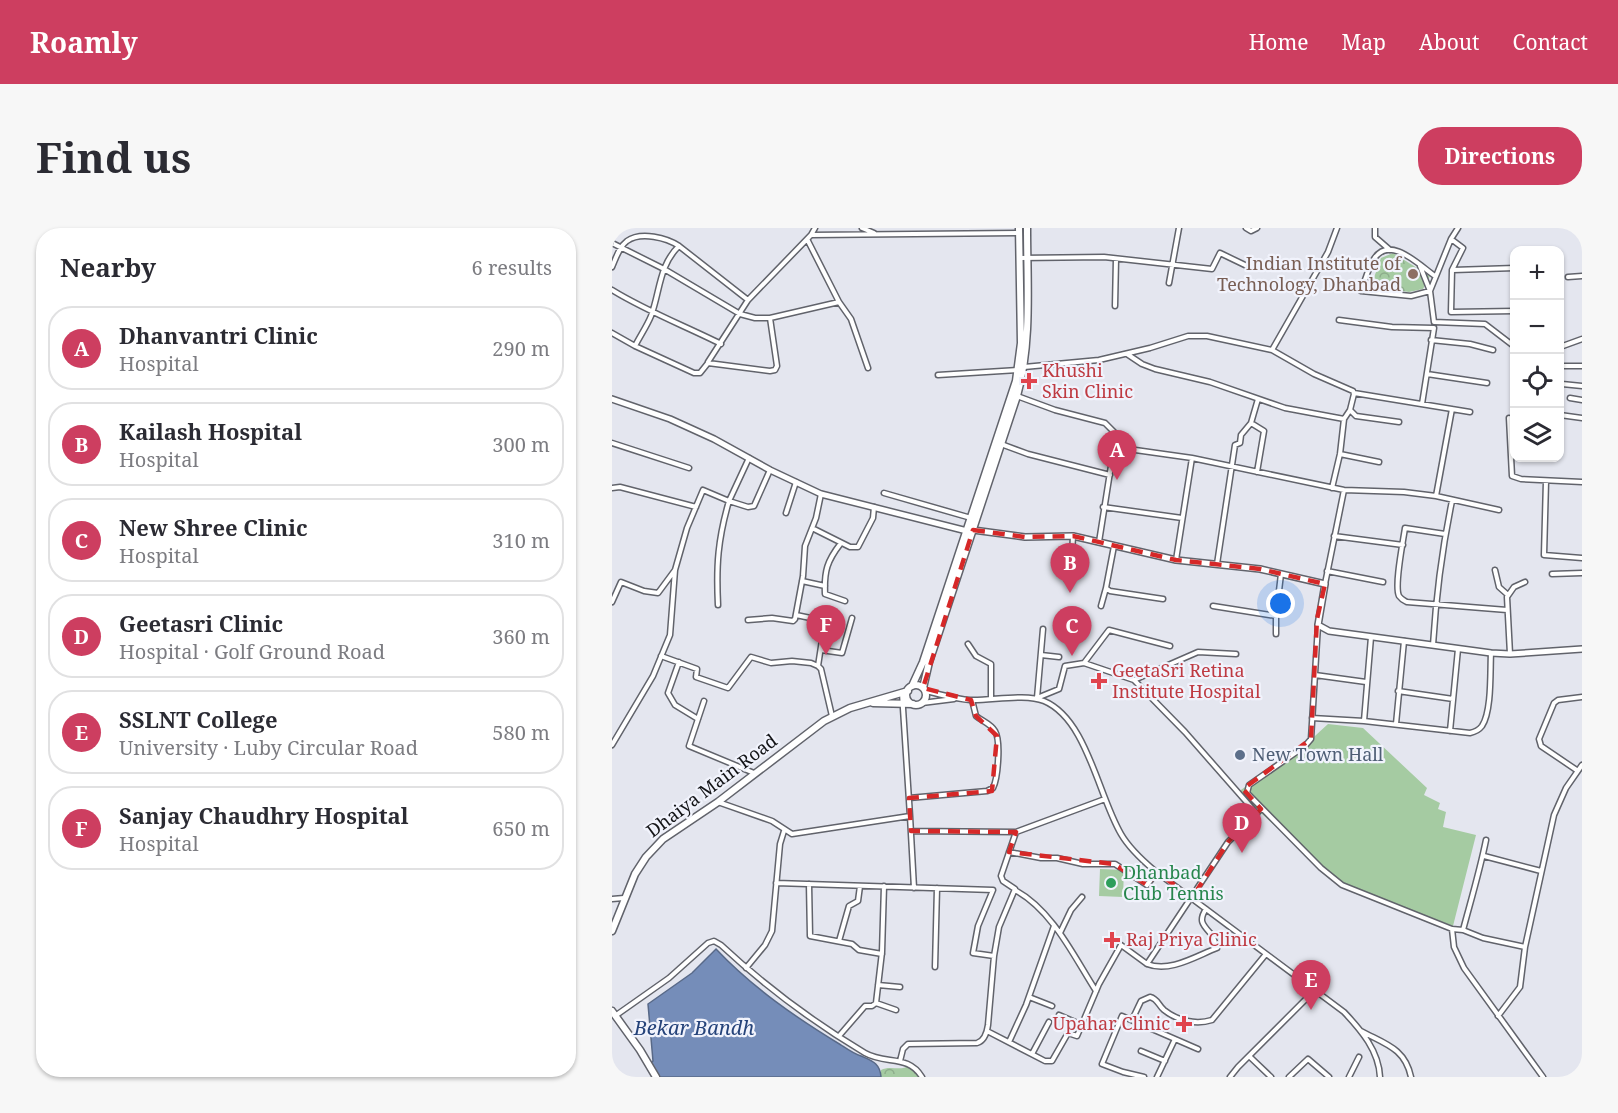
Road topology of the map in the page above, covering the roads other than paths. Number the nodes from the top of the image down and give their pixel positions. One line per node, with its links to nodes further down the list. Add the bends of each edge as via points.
1 (815, 228): 12 (street)
2 (862, 228): 11 (street)
3 (1027, 228): 18 (main road)
4 (1179, 228): 20 (street)
5 (1246, 228): 6 (street)
6 (1257, 228)
7 (1337, 228): 48 (street, via 1328,252)
8 (1375, 228): 17 (street, via 1375,237)
9 (1458, 228): 13 (street)
10 (1019, 231): 11 (street, via 907,236); 18 (main road)
11 (874, 233): 12 (street)
12 (809, 237): 33 (street); 34 (street)
13 (1451, 239): 26 (street, via 1463,248); 27 (street)
14 (612, 243): 16 (street)
15 (679, 246): 16 (street, via 663,238 637,238); 25 (street); 33 (street)
16 (621, 248): 23 (street); 25 (street)
17 (1390, 250): 21 (street, via 1404,253); 32 (street, via 1374,258 1361,291 1411,296)
18 (1023, 256): 19 (street); 55 (main road)
19 (1116, 259): 20 (street); 35 (street)
20 (1172, 264): 22 (street, via 1212,269 1220,254); 30 (street)
21 (1419, 265): 27 (street); 32 (street)
22 (1247, 266)
23 (612, 267)
24 (1510, 268): 26 (street)
25 (664, 269): 36 (street); 38 (street)
26 (1452, 270): 37 (street, via 1450,312)
27 (1435, 276): 32 (street)
28 (1582, 276): 29 (street)
29 (1568, 278)
30 (1169, 283)
31 (612, 290): 36 (street)
32 (1430, 291): 44 (street, via 1434,322 1485,324)
33 (748, 300): 38 (street)
34 (839, 302): 39 (street); 54 (street, via 851,319)
35 (1115, 306)
36 (652, 311): 45 (street); 46 (street)
37 (1510, 311)
38 (740, 314): 39 (street); 45 (street)
39 (770, 318): 51 (street, via 775,370)
40 (1339, 320): 43 (street, via 1434,328)
41 (612, 333): 46 (street)
42 (1582, 339): 47 (street)
43 (1431, 340): 49 (street); 56 (street)
44 (1510, 343)
45 (721, 344): 51 (street)
46 (635, 346): 51 (street, via 694,373 700,373)
47 (1564, 346)
48 (1272, 350): 50 (street, via 1229,339 1188,336); 61 (street)
49 (1493, 350)
50 (1126, 354): 55 (street); 65 (street, via 1155,369)
51 (708, 363)
52 (1564, 366): 53 (street)
53 (1582, 366)
54 (868, 368)
55 (1021, 368): 57 (street); 62 (main road); 105 (main road)
56 (1427, 374): 58 (street); 67 (street)
57 (938, 375)
58 (1487, 383)
59 (1564, 384): 60 (street)
60 (1582, 386)
61 (1354, 393): 67 (street); 69 (street)
62 (1017, 396): 78 (main road); 79 (street, via 1105,423 1114,433)
63 (1570, 398): 66 (street)
64 (612, 399): 81 (street, via 670,419)
65 (1258, 399): 74 (street); 76 (street)
66 (1582, 400)
67 (1422, 404): 68 (street)
68 (1452, 408): 70 (street); 97 (street)
69 (1350, 410): 74 (street); 75 (street, via 1356,416)
70 (1470, 412)
71 (1564, 416): 73 (street)
72 (1509, 418): 89 (street, via 1512,476)
73 (1582, 418)
74 (1344, 419): 80 (street)
75 (1399, 422)
76 (1251, 423): 84 (street, via 1235,445); 87 (street, via 1264,431)
77 (612, 443): 85 (street)
78 (1000, 444): 88 (street); 108 (main road)
79 (1114, 447): 82 (street); 88 (street)
80 (1340, 454): 83 (street); 93 (street)
81 (749, 458): 86 (street); 98 (street)
82 (1192, 459): 84 (street); 106 (street)
83 (1379, 462)
84 (1231, 467): 87 (street); 118 (street)
85 (689, 468)
86 (770, 470): 90 (street); 98 (street, via 754,506)
87 (1257, 472): 93 (street)
88 (1110, 475): 102 (street)
89 (1546, 481): 91 (street); 116 (street, via 1544,555)
90 (796, 482): 96 (street); 104 (street)
91 (1582, 482)
92 (612, 488): 100 (street)
93 (1332, 488): 94 (street)
94 (1344, 490): 97 (street); 111 (street)
95 (884, 493): 105 (street)
96 (821, 494): 101 (street); 107 (street)
97 (1436, 496): 99 (street)
98 (729, 501): 100 (street, via 704,490); 136 (street, via 717,555)
99 (1452, 501): 103 (street); 109 (street)
100 (696, 507): 119 (street)
101 (874, 507): 108 (street); 112 (street, via 873,518 858,547)
102 (1103, 507): 106 (street); 113 (street)
103 (1498, 510)
104 (786, 513)
105 (970, 518): 108 (main road)
106 (1182, 518): 117 (street)
107 (812, 528): 112 (street); 126 (street)
108 (970, 530): 110 (street, via 1025,537); 170 (main road); 171 (main road, via 923,662)
109 (1445, 534): 114 (street, via 1405,528); 137 (street)
110 (1073, 536): 113 (street); 125 (street)
111 (1334, 536): 114 (street); 121 (street)
112 (841, 543): 130 (street, via 829,558)
113 (1099, 543): 115 (street)
114 (1403, 545): 137 (street, via 1400,597 1407,602)
115 (1114, 546): 117 (street); 131 (street)
116 (1582, 558)
117 (1176, 560): 118 (street)
118 (1217, 564): 123 (street)
119 (675, 570): 135 (street, via 658,594 621,582); 162 (street, via 672,628)
120 (1496, 570): 132 (street, via 1498,587)
121 (1327, 571): 127 (street); 129 (street)
122 (1582, 573): 124 (street)
123 (1281, 574): 129 (street); 142 (street)
124 (1552, 574)
125 (1067, 580)
126 (802, 581): 130 (street); 141 (street)
127 (1383, 582)
128 (1525, 582): 132 (street)
129 (1325, 584): 146 (street)
130 (825, 586): 134 (street, via 825,594)
131 (1106, 588): 133 (street); 138 (street)
132 (1508, 595): 140 (street)
133 (1163, 599)
134 (845, 601)
135 (612, 602)
136 (718, 605)
137 (1435, 605): 140 (street); 154 (street)
138 (1101, 606)
139 (1213, 606): 142 (street)
140 (1507, 610): 160 (street)
141 (796, 615): 144 (street, via 793,621); 145 (street)
142 (1276, 616): 149 (street)
143 (852, 618): 157 (street, via 842,653)
144 (748, 620)
145 (820, 620)
146 (1318, 625): 150 (street, via 1329,631); 167 (street)
147 (824, 627): 157 (street)
148 (1044, 629): 161 (street)
149 (1276, 634)
150 (1371, 637): 151 (street); 169 (street)
151 (1404, 641): 154 (street); 172 (street)
152 (968, 644): 175 (street, via 976,656 991,664)
153 (1170, 646): 165 (street, via 1109,630)
154 (1432, 646): 155 (street)
155 (1458, 649): 158 (street); 177 (street)
156 (1582, 649): 160 (street)
157 (821, 650): 166 (street)
158 (1491, 653): 160 (street); 188 (street, via 1481,727 1470,733)
159 (1236, 654): 168 (street, via 1198,652)
160 (1510, 654)
161 (1041, 655): 163 (street); 176 (street)
162 (661, 656): 164 (street); 189 (street)
163 (1059, 657)
164 (679, 662): 166 (street, via 697,669 696,677 728,688 752,657 776,664 792,661); 185 (street, via 668,693 675,705)
165 (1084, 663): 168 (street); 176 (street, via 1065,666 1059,689)
166 (818, 666): 183 (street)
167 (1315, 675): 169 (street); 184 (street)
168 (1134, 680): 197 (street)
169 (1366, 682): 186 (street)
170 (924, 689): 171 (main road, via 918,685); 174 (street); 182 (main road, via 926,696)
171 (907, 690): 180 (main road, Dhaiya Main Road); 181 (street); 182 (main road, via 908,700)
172 (1398, 691): 177 (street); 187 (street)
173 (1582, 697): 191 (street, via 1554,703 1539,739 1541,746)
174 (957, 698): 178 (street); 182 (street)
175 (991, 699): 176 (street); 178 (street)
176 (1036, 699): 194 (street, via 1058,709 1070,721)
177 (1453, 699): 188 (street)
178 (972, 700): 193 (street, via 976,716 992,727 997,736 997,776 993,788)
179 (704, 701): 185 (street)
180 (868, 703): 181 (main road); 183 (main road, Dhaiya Main Road)
181 (904, 704): 182 (main road); 193 (street)
182 (920, 704)
183 (832, 716): 192 (main road, Dhaiya Main Road)
184 (1312, 718): 186 (street); 196 (street, via 1309,742 1247,788)
185 (698, 719): 192 (street, via 689,746)
186 (1364, 721): 187 (street)
187 (1396, 724): 188 (street)
188 (1450, 731)
189 (612, 745)
190 (1582, 765): 191 (street)
191 (1578, 771): 205 (street, via 1554,815)
192 (754, 773): 195 (main road, Dhaiya Main Road)
193 (909, 798): 198 (street)
194 (1105, 799): 201 (street); 206 (street, via 1127,843)
195 (718, 802): 199 (street, via 772,821); 215 (main road, Dhaiya Main Road, via 654,847 640,865)
196 (1261, 809): 197 (street); 220 (street, via 1342,885)
197 (1257, 814): 216 (street, via 1228,842)
198 (910, 816): 199 (street, via 795,834); 200 (street)
199 (784, 831): 207 (street)
200 (911, 831): 201 (street); 211 (street)
201 (1016, 832): 203 (street)
202 (1486, 840): 204 (street)
203 (1009, 852): 206 (street, via 1083,864 1115,864 1147,885); 213 (street, via 1002,879)
204 (1484, 856): 205 (street); 221 (street)
205 (1541, 871): 225 (street)
206 (1157, 872): 216 (street)
207 (776, 883): 208 (street); 231 (street, via 771,936)
208 (809, 884): 209 (street); 224 (street, via 810,936)
209 (860, 886): 210 (street); 224 (street, via 859,899 850,904)
210 (884, 886): 211 (street); 226 (street)
211 (914, 888): 212 (street)
212 (937, 888): 228 (street, via 993,890 978,926 973,953); 230 (street)
213 (1015, 890): 219 (street, via 1031,900); 228 (street, via 1001,920)
214 (1082, 897): 223 (street)
215 (625, 898): 217 (street); 222 (main road, Dhaiya Main Road)
216 (1192, 898): 218 (street); 229 (street)
217 (612, 899)
218 (1206, 909): 227 (street); 229 (street, via 1202,925 1217,948 1168,967)
219 (1054, 926): 223 (street); 236 (street)
220 (1452, 929): 221 (street); 242 (street, via 1454,947 1464,968)
221 (1463, 930): 225 (street)
222 (612, 931)
223 (1059, 934): 235 (street)
224 (839, 941): 226 (street)
225 (1524, 947): 242 (street, via 1520,987)
226 (882, 954): 232 (street)
227 (1266, 954): 234 (street); 243 (street, via 1212,1020 1184,1021 1150,997 1141,1001)
228 (994, 956): 246 (street)
229 (1147, 964): 235 (street, via 1121,945)
230 (935, 967)
231 (746, 968): 240 (street, via 711,941 669,978); 248 (street)
232 (878, 985): 233 (street); 237 (street)
233 (900, 987)
234 (1315, 990): 247 (street, via 1344,1012); 254 (street)
235 (1096, 991): 245 (street)
236 (1029, 997): 238 (street); 250 (street)
237 (876, 1003): 239 (street); 248 (street, via 865,1006)
238 (1052, 1006)
239 (896, 1010)
240 (613, 1012): 258 (main road)
241 (1059, 1015): 245 (street)
242 (1498, 1016): 269 (street)
243 (1132, 1020): 249 (street); 260 (street, via 1122,1016 1102,1064)
244 (1049, 1022): 253 (street)
245 (1082, 1025): 253 (street, via 1077,1036 1068,1033 1052,1061)
246 (987, 1031): 250 (street); 256 (street, via 980,1043 908,1044)
247 (1360, 1031): 267 (street, via 1378,1061); 268 (street, via 1401,1054)
248 (839, 1036): 256 (street, via 868,1054)
249 (1175, 1039): 251 (street); 257 (street)
250 (1008, 1042): 253 (street)
251 (1198, 1049)
252 (1141, 1051): 257 (street)
253 (1032, 1054)
254 (1249, 1056): 262 (street); 263 (street)
255 (1359, 1058): 266 (street)
256 (900, 1061): 259 (street, via 912,1065)
257 (1165, 1061): 261 (street)
258 (656, 1077)
259 (922, 1077)
260 (1144, 1077)
261 (1157, 1077)
262 (1230, 1077)
263 (1271, 1077)
264 (1289, 1077): 265 (street, via 1308,1059)
265 (1329, 1077)
266 (1349, 1077)
267 (1380, 1077)
268 (1411, 1077)
269 (1543, 1077)

